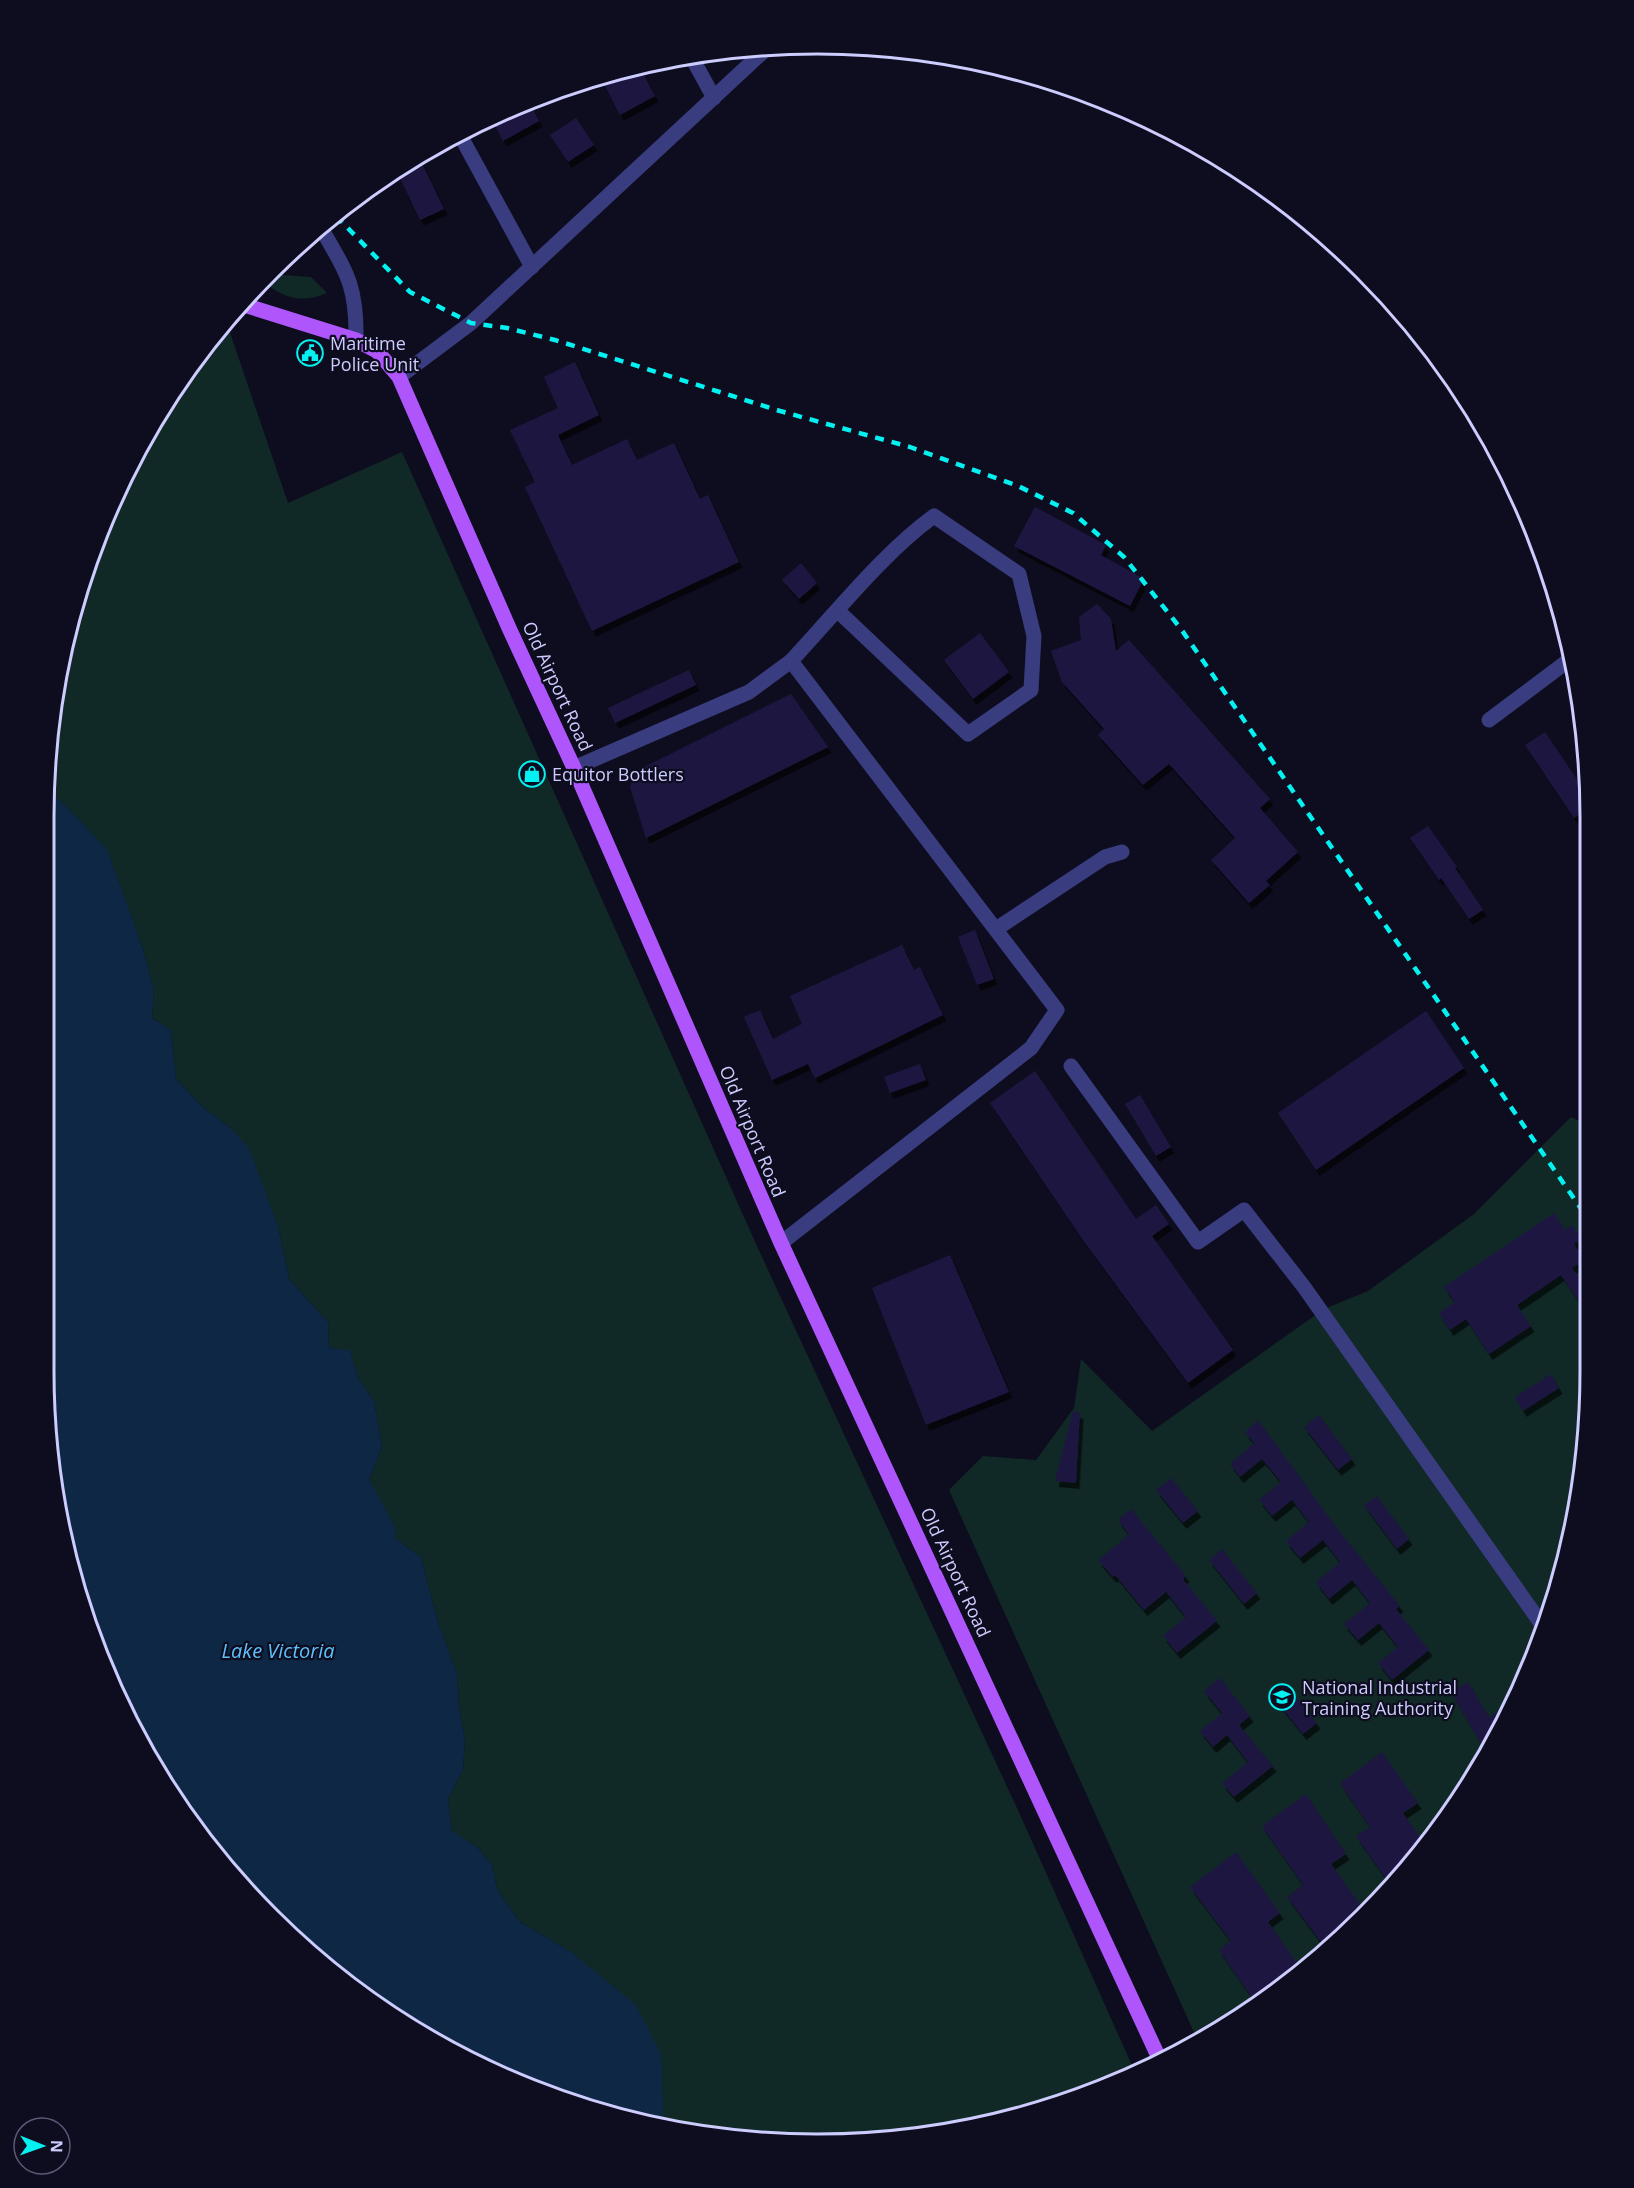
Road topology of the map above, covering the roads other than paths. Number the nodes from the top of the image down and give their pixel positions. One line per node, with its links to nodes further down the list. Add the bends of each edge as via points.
1 (758, 57): 3 (street)
2 (696, 64): 3 (street)
3 (714, 98): 6 (street)
4 (464, 142): 6 (street)
5 (325, 235): 8 (street, via 347,274 357,304)
6 (532, 267): 9 (street, via 471,322)
7 (250, 307): 8 (main road, Old Airport Road)
8 (356, 340): 9 (main road, Old Airport Road, via 377,351)
9 (399, 377): 14 (main road, Old Airport Road)
10 (838, 611): 10 (street, via 912,532 934,516 1019,574 1034,636 1031,690 968,734); 11 (street)
11 (791, 661): 14 (street, via 749,692); 16 (street)
12 (1564, 664): 13 (street)
13 (1489, 720)
14 (574, 768): 18 (main road, Old Airport Road)
15 (1122, 852): 16 (street, via 1105,857)
16 (996, 929): 18 (street, via 1058,1010 1031,1048)
17 (1071, 1066): 19 (street, via 1198,1242 1244,1210 1304,1287)
18 (781, 1243): 20 (main road, Old Airport Road)
19 (1539, 1620)
20 (1157, 2053)

